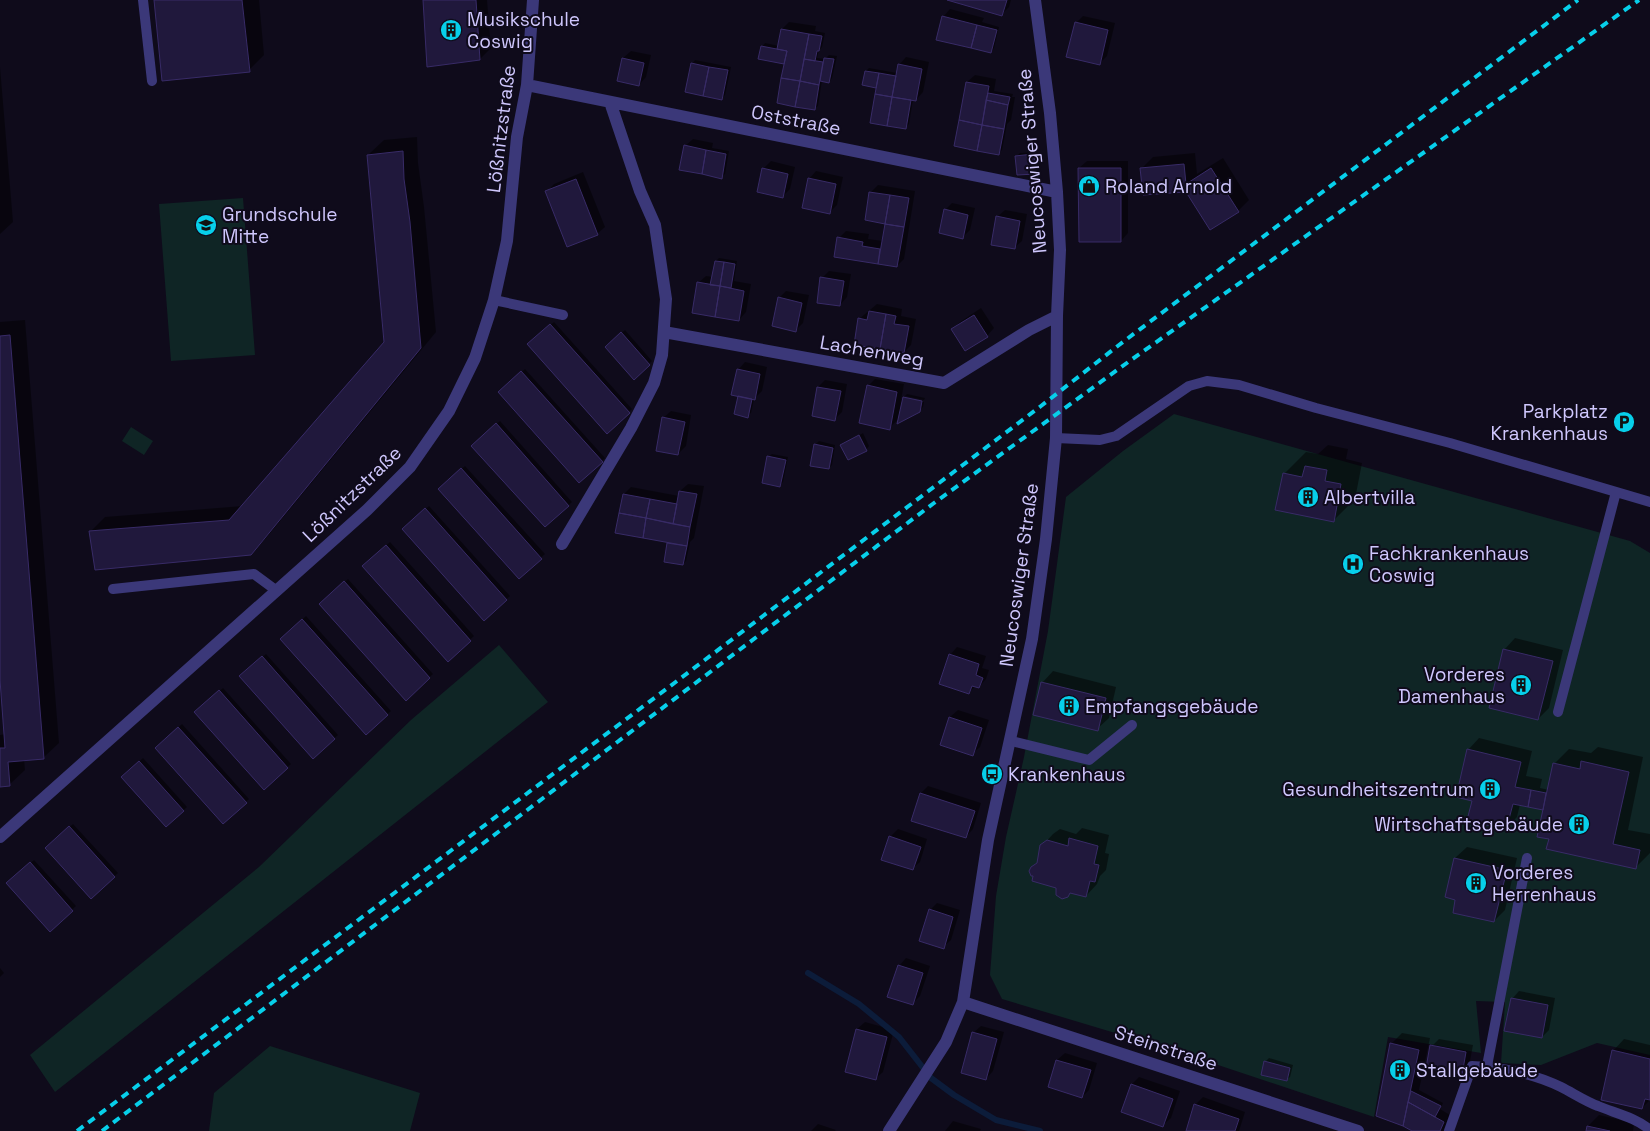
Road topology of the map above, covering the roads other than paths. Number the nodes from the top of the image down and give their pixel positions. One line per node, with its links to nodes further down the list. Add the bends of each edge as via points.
1 (143, 0): 4 (lane)
2 (533, 0): 5 (street, Lößnitzstraße)
3 (1035, 0): 7 (street, Neucoswiger Straße)
4 (152, 81)
5 (527, 85): 6 (street, Oststraße); 8 (street, Lößnitzstraße, via 507,241)
6 (610, 102): 7 (street, Oststraße); 11 (street, via 655,225 666,299)
7 (1057, 192): 10 (street, Neucoswiger Straße, via 1060,250)
8 (494, 300): 9 (lane); 17 (street, Lößnitzstraße, via 475,358 454,402 410,467)
9 (563, 315)
10 (1057, 316): 11 (street, Lachenweg, via 944,384); 12 (street, Neucoswiger Straße)
11 (664, 332): 15 (street, via 654,383 632,428)
12 (1056, 438): 13 (lane, via 1100,440 1116,436 1189,386 1207,381 1239,385); 20 (street, Neucoswiger Straße, via 1033,630)
13 (1616, 492): 14 (lane); 18 (lane)
14 (1650, 502)
15 (562, 544)
16 (113, 589): 17 (lane, via 254,574)
17 (277, 591): 21 (street, Lößnitzstraße)
18 (1558, 712)
19 (1132, 725): 20 (lane, via 1089,760)
20 (1011, 741): 23 (street, Neucoswiger Straße, via 988,840)
21 (0, 837)
22 (1527, 858): 24 (lane)
23 (962, 1002): 26 (street, Neucoswiger Straße, via 946,1042); 27 (street, Steinstraße)
24 (1487, 1066): 25 (lane, via 1559,1086); 28 (lane, via 1472,1066)
25 (1650, 1130)
26 (889, 1131)
27 (1358, 1131)
28 (1449, 1131)

